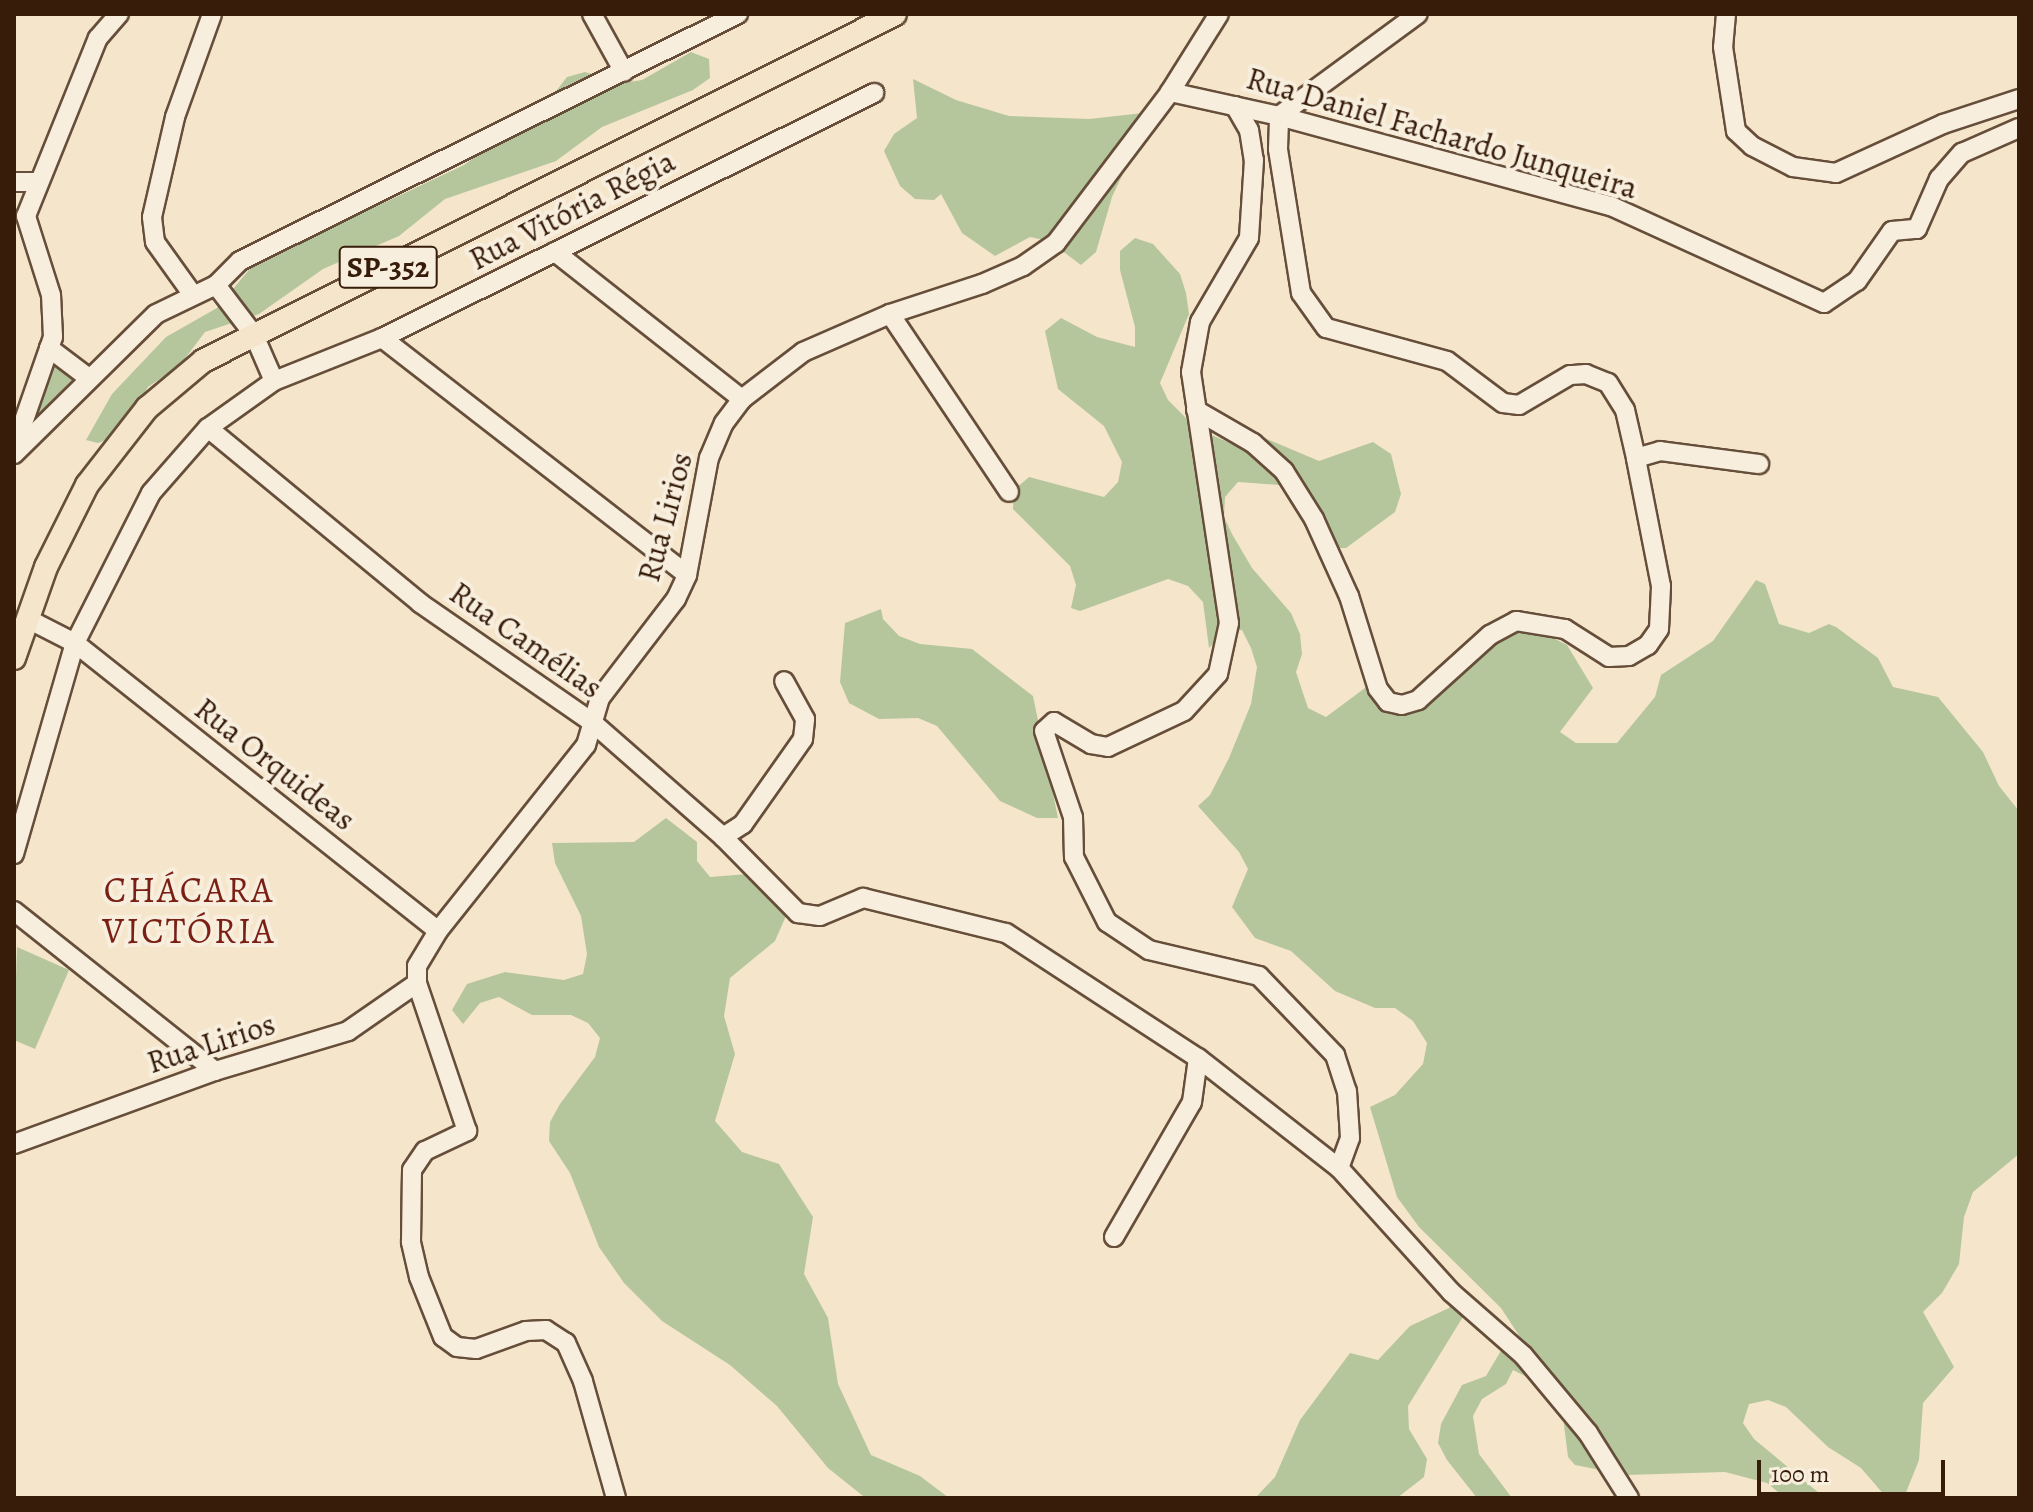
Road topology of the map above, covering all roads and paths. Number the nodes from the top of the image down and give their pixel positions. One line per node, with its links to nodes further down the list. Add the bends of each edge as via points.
1 (119, 14): 17 (street, via 98,38)
2 (592, 14): 9 (street)
3 (738, 14): 9 (street)
4 (895, 14): 22 (main road, SP-352)
5 (1219, 14): 10 (street, Rua Lirios)
6 (1418, 14): 14 (street)
7 (1726, 14): 12 (street, via 1723,47 1736,131 1752,146 1793,167 1836,173 1943,124)
8 (210, 16): 20 (street, via 175,117 152,217 155,242)
9 (624, 72): 19 (street, via 240,261)
10 (1170, 92): 13 (street, Rua Daniel Fachardo Junqueira); 21 (street, Rua Lirios, via 1056,243 1023,266)
11 (874, 93): 18 (street, Rua Vitória Régia)
12 (2019, 99)
13 (1235, 106): 14 (street, Rua Daniel Fachardo Junqueira); 28 (street, via 1249,130 1253,202 1242,256 1200,322 1193,346)
14 (1279, 116): 15 (street, Rua Daniel Fachardo Junqueira, via 1611,206 1824,303 1857,281 1892,231 1917,229 1939,179 1962,153); 31 (street, via 1292,254 1312,315 1346,337 1419,349 1447,361 1503,403 1519,405 1570,375 1586,374 1608,383 1625,410)
15 (2019, 128)
16 (14, 182): 17 (street)
17 (37, 182): 24 (street, via 26,216 51,295)
18 (555, 252): 23 (street, Rua Vitória Régia); 27 (street)
19 (216, 285): 20 (street); 22 (street)
20 (193, 295): 25 (street, via 156,314)
21 (890, 314): 27 (street, Rua Lirios, via 803,352); 33 (street)
22 (254, 335): 26 (street); 35 (main road, SP-352, via 172,385 114,447 65,524)
23 (382, 338): 26 (street, Rua Vitória Régia); 34 (street)
24 (49, 348): 25 (street); 30 (street)
25 (90, 379): 30 (street)
26 (274, 381): 29 (street, Rua Vitória Régia)
27 (742, 399): 34 (street, Rua Lirios, via 709,458)
28 (1196, 410): 31 (street, via 1253,443 1284,471 1314,519 1349,596 1378,689 1388,702 1402,705 1418,700 1490,635 1516,621 1565,629 1609,657 1629,656 1648,645 1663,609); 48 (street, via 1229,623 1218,674 1184,711 1108,747 1091,744 1054,722 1044,731 1073,817 1074,857 1107,922 1149,950 1259,976 1335,1055 1347,1091 1350,1138)
29 (208, 428): 36 (street, Rua Vitória Régia, via 151,493); 39 (street, Rua Camélias, via 420,603)
30 (14, 451)
31 (1636, 458): 32 (street, via 1660,451)
32 (1759, 464)
33 (1009, 492)
34 (687, 575): 39 (street, Rua Lirios, via 676,599 600,698)
35 (28, 619): 36 (street, Rua Orquideas); 37 (main road, SP-352)
36 (75, 643): 41 (street, Rua Vitória Régia); 43 (street, Rua Orquideas)
37 (14, 658)
38 (784, 681): 40 (street, via 805,719 803,739 743,824)
39 (593, 723): 40 (street, Rua Camélias); 43 (street, Rua Lirios, via 586,745)
40 (723, 837): 45 (street, Rua Camélias, via 798,913 820,916 863,898 1006,933)
41 (14, 854)
42 (14, 911): 46 (street)
43 (438, 931): 44 (street, Rua Lirios, via 417,966)
44 (417, 983): 46 (street, Rua Lirios, via 348,1031); 50 (street, via 467,1131 425,1151 412,1170 412,1254 427,1298 443,1337 457,1347 476,1349 546,1330 566,1343 583,1381)
45 (1198, 1058): 48 (street); 49 (street, via 1192,1102)
46 (215, 1071): 47 (street, Rua Lirios)
47 (14, 1144)
48 (1339, 1168): 51 (street, via 1451,1292 1523,1355 1588,1433)
49 (1114, 1237)
50 (616, 1498)
51 (1629, 1498)

